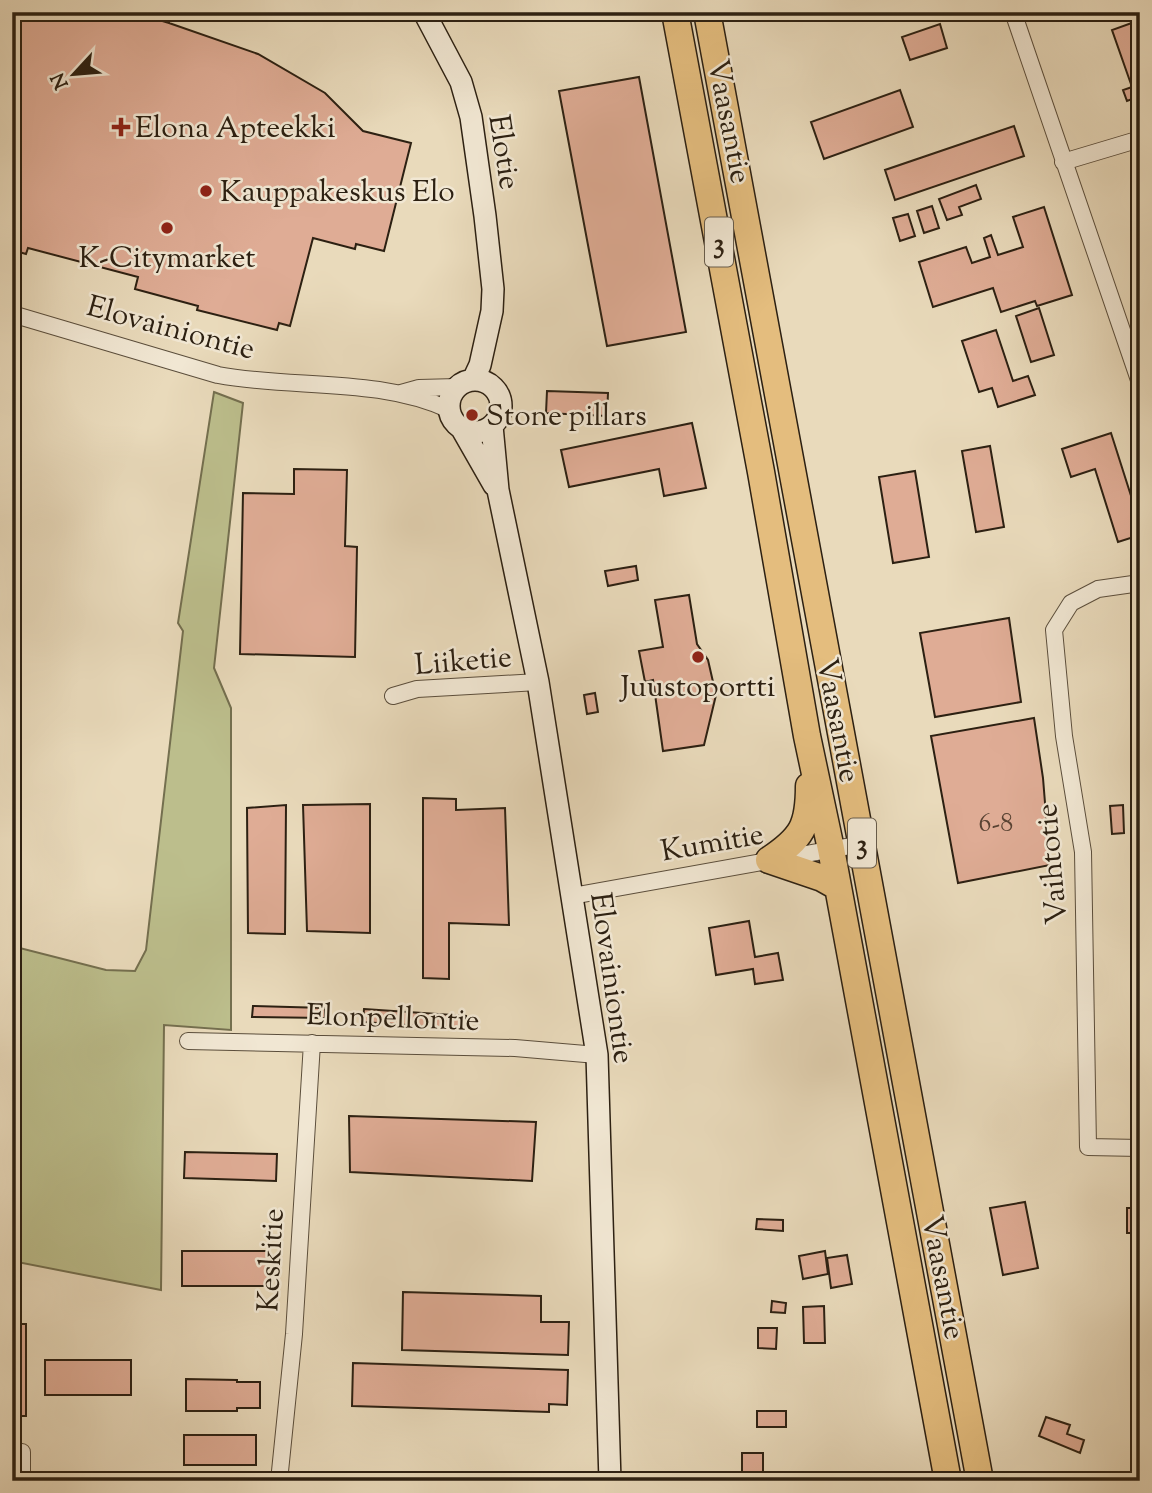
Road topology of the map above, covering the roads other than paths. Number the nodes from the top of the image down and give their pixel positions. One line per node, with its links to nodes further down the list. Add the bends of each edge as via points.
1 (424, 12): 7 (main road, Elotie, via 461,82 471,117 494,289)
2 (675, 12): 20 (highway, Vaasantie / 3)
3 (708, 12): 21 (highway, Vaasantie / 3)
4 (1013, 12): 6 (street)
5 (1140, 139): 6 (street)
6 (1063, 162): 9 (street)
7 (492, 311): 10 (main road, Elotie, via 480,365); 11 (main road, Elotie)
8 (12, 314): 12 (street, Elovainiontie, via 218,375)
9 (1140, 383)
10 (465, 384): 11 (main road, via 485,382); 12 (street, Elovainiontie); 13 (main road, via 451,398)
11 (495, 389): 14 (main road, via 501,408)
12 (401, 393): 13 (street, Elovainiontie)
13 (450, 410): 15 (main road)
14 (492, 426): 15 (main road, via 478,432); 16 (main road, Elovainiontie)
15 (463, 429): 16 (main road, Elovainiontie)
16 (498, 490): 18 (main road, Elovainiontie)
17 (1140, 583): 29 (street, Vaihtotie, via 1098,589 1071,603 1054,630 1064,736 1083,852 1088,1147)
18 (538, 682): 19 (street, Liiketie, via 417,690); 25 (main road, Elovainiontie)
19 (393, 696)
20 (807, 736): 22 (highway, Vaasantie / 3); 23 (highway, via 808,815 792,844)
21 (862, 844): 22 (street, Kumitie); 35 (highway, Vaasantie / 3)
22 (831, 849): 23 (street, Kumitie); 24 (highway, Vaasantie / 3)
23 (769, 860): 24 (highway); 25 (street, Kumitie)
24 (838, 887): 34 (highway, Vaasantie / 3)
25 (572, 896): 28 (main road, Elovainiontie)
26 (188, 1041): 27 (street, Elonpellontie)
27 (312, 1043): 28 (street, Elonpellontie, via 515,1048); 32 (street, Keskitie, via 294,1334)
28 (597, 1055): 33 (main road, Elovainiontie)
29 (1140, 1148)
30 (22, 1452): 31 (street)
31 (22, 1481)
32 (279, 1481)
33 (610, 1481)
34 (948, 1481)
35 (980, 1481)

